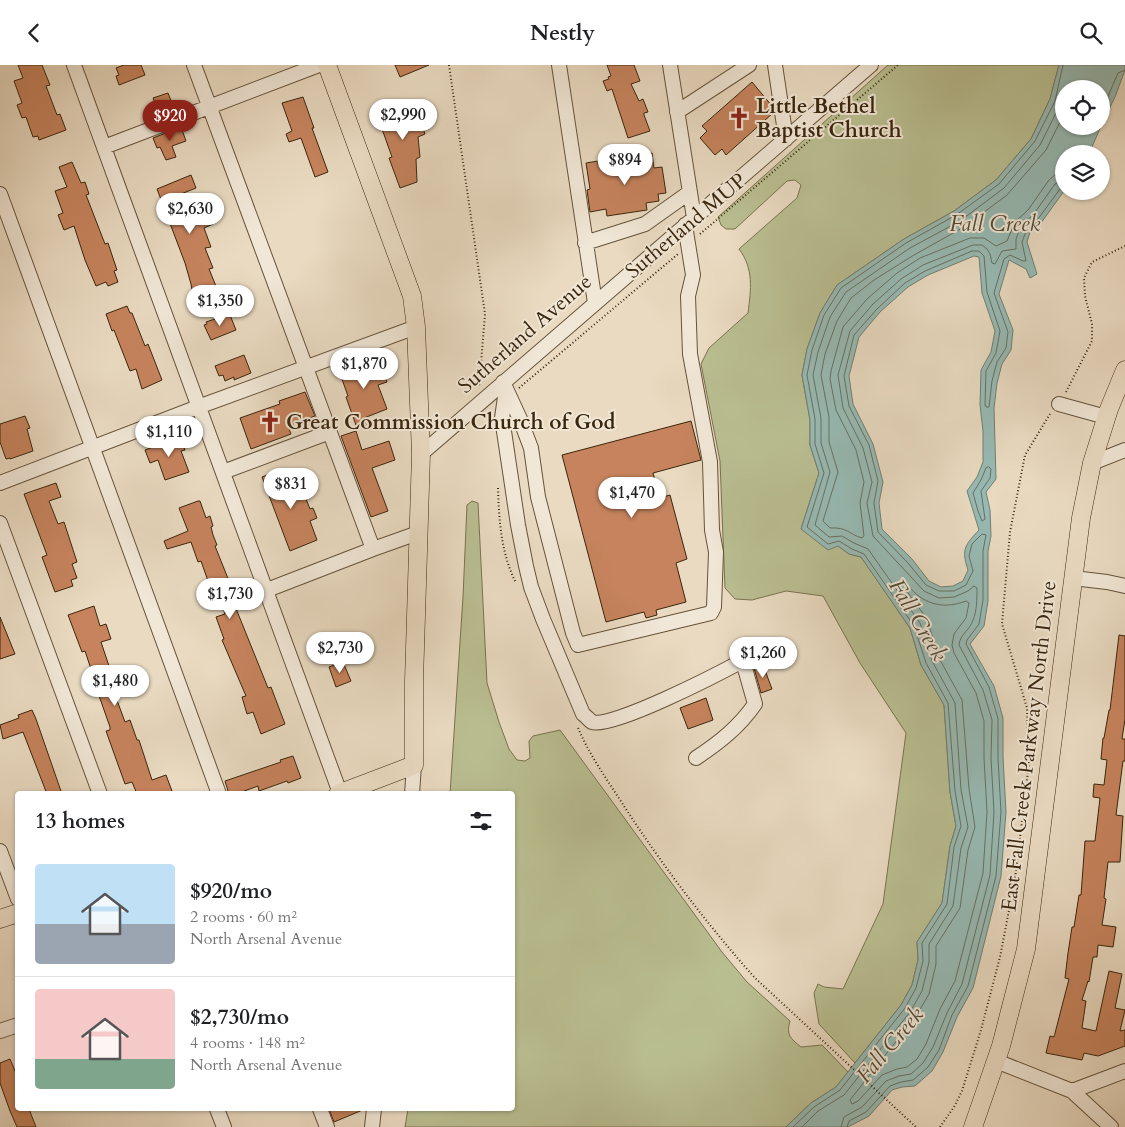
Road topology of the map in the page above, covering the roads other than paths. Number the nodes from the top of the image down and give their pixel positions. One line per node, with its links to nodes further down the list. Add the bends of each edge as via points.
1 (74, 65): 13 (street)
2 (194, 65): 10 (street)
3 (319, 65): 10 (street)
4 (327, 65): 19 (main road, via 412,296)
5 (559, 65): 17 (street)
6 (670, 65): 11 (street)
7 (749, 65): 11 (street)
8 (775, 65): 12 (street)
9 (871, 65): 12 (street, Sutherland Avenue)
10 (210, 107): 13 (street); 20 (street)
11 (678, 112): 14 (street)
12 (786, 139): 16 (street, Sutherland Avenue)
13 (104, 147): 24 (street)
14 (690, 192): 16 (street); 17 (street, via 645,224)
15 (0, 194): 27 (street)
16 (689, 221): 18 (street, Sutherland Avenue); 22 (street, via 688,245 693,275 688,296 690,354 710,462 712,530 716,552 711,613 578,645 538,497 531,449)
17 (585, 243): 18 (street)
18 (594, 303): 22 (street, Sutherland Avenue)
19 (416, 327): 20 (street); 29 (main road)
20 (307, 367): 24 (street); 26 (street)
21 (1125, 370): 25 (main road, East Fall Creek Parkway North Drive)
22 (506, 389): 29 (street, Sutherland Avenue); 39 (street, via 502,418 528,573 543,619 583,714 592,722 626,715 705,681 740,656 755,704 743,721 718,744)
23 (1059, 404): 25 (street)
24 (198, 407): 27 (street); 31 (street)
25 (1106, 417): 30 (main road, East Fall Creek Parkway North Drive)
26 (330, 432): 31 (street); 35 (street)
27 (92, 447): 32 (street); 42 (street)
28 (1125, 450): 30 (street)
29 (421, 454): 34 (main road)
30 (1092, 463): 36 (main road, East Fall Creek Parkway North Drive)
31 (223, 472): 38 (street)
32 (0, 483)
33 (0, 523): 41 (street)
34 (418, 533): 35 (street); 40 (main road)
35 (373, 549): 38 (street)
36 (1072, 578): 37 (street); 52 (main road, East Fall Creek Parkway North Drive, via 1030,920 1016,992)
37 (1125, 586)
38 (267, 590): 43 (street)
39 (696, 758)
40 (414, 765): 44 (main road); 45 (street)
41 (99, 791)
42 (218, 791)
43 (338, 791)
44 (344, 791)
45 (412, 791)
46 (0, 851): 47 (street)
47 (15, 891)
48 (15, 914): 49 (main road)
49 (0, 919)
50 (15, 1026): 51 (street)
51 (0, 1031)
52 (996, 1061): 54 (street); 61 (main road, East Fall Creek Parkway North Drive)
53 (1125, 1071): 54 (street)
54 (1072, 1091): 62 (street)
55 (218, 1111): 58 (street)
56 (321, 1111): 59 (street)
57 (374, 1111): 60 (street)
58 (224, 1127)
59 (327, 1127)
60 (372, 1127)
61 (973, 1127)
62 (1111, 1127)

